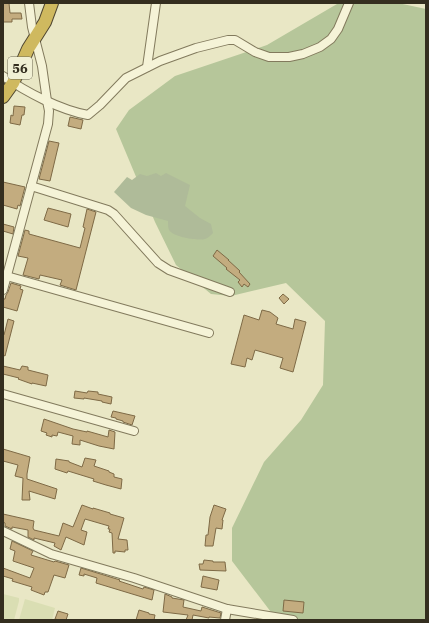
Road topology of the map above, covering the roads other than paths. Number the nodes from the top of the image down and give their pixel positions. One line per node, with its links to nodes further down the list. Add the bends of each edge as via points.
1 (29, 3): 5 (street)
2 (52, 3): 5 (highway, 56, via 45,22)
3 (156, 3): 6 (street)
4 (349, 3): 6 (street, via 331,39 303,54 269,57 235,40 228,40 196,48)
5 (35, 38): 7 (highway, 56); 9 (street)
6 (147, 67): 9 (street, via 126,78 88,114)
7 (8, 80): 8 (highway, 56); 9 (street)
8 (3, 97)
9 (47, 101): 10 (street, via 48,124)
10 (32, 186): 11 (street); 13 (street, via 108,210 158,263 169,270)
11 (5, 276): 12 (street); 14 (street)
12 (3, 290)
13 (230, 292)
14 (209, 333)
15 (3, 394): 16 (street)
16 (134, 431)
17 (3, 531): 18 (street, via 51,554)
18 (227, 609): 19 (street); 20 (street)
19 (225, 620)
20 (293, 620)

